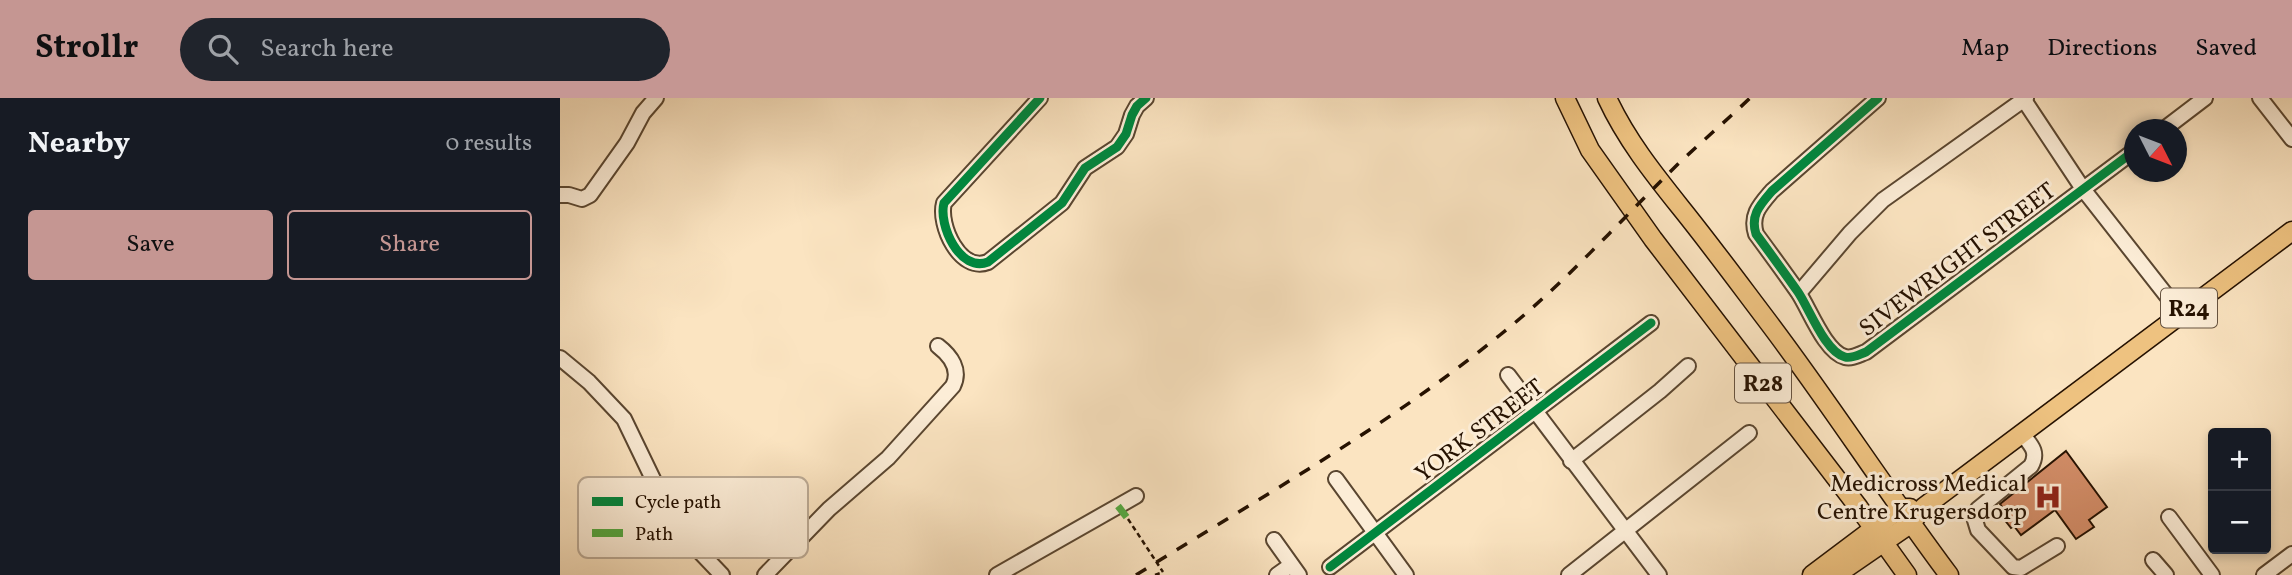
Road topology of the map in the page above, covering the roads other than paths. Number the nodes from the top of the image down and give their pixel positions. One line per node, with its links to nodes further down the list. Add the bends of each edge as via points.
1 (656, 98): 14 (street, via 590,195 582,199)
2 (1040, 98): 3 (street, via 944,203 942,215 954,246 972,262 988,262 1062,203 1085,167 1122,143 1132,115)
3 (1146, 98)
4 (1565, 98): 34 (main road, R28, via 1590,150 1653,239)
5 (1607, 98): 31 (main road, R28, via 1648,167 1768,321)
6 (1878, 98): 16 (street, SIVEWRIGHT STREET, via 1759,207 1753,223 1756,234)
7 (2205, 98): 10 (street)
8 (2260, 98): 11 (street)
9 (2025, 99): 13 (street); 16 (street, via 1883,200)
10 (2177, 119)
11 (2292, 139)
12 (2124, 158): 13 (street, SIVEWRIGHT STREET)
13 (2083, 189): 16 (street, SIVEWRIGHT STREET, via 1854,357 1835,351); 17 (street)
14 (560, 195)
15 (2292, 231): 17 (main road, R24)
16 (1799, 293)
17 (2181, 314): 25 (main road, R24)
18 (1651, 323): 23 (street, YORK STREET)
19 (938, 346): 35 (street, via 955,366 953,386 888,458)
20 (560, 358): 27 (street, via 624,419)
21 (1688, 366): 26 (street)
22 (1508, 375): 23 (street)
23 (1536, 413): 26 (street); 36 (street, YORK STREET)
24 (1749, 433): 37 (street)
25 (2022, 434): 30 (main road, R24); 40 (street, via 2035,451 2035,459 1978,509 1974,517 1978,530 2013,567 2021,568)
26 (1571, 461): 37 (street)
27 (652, 477)
28 (1336, 480): 36 (street)
29 (1136, 496): 49 (street)
30 (1924, 507): 31 (main road); 33 (main road, R24)
31 (1901, 508): 33 (main road, R28); 34 (main road)
32 (2169, 517): 59 (street)
33 (1910, 524): 39 (main road, R24); 57 (main road, R28)
34 (1872, 528): 39 (main road, R28); 54 (main road)
35 (808, 531)
36 (1374, 532): 45 (street, YORK STREET); 51 (street)
37 (1626, 532): 52 (street); 53 (street)
38 (1274, 540): 46 (street)
39 (1883, 544): 55 (main road, R24); 56 (main road, R28)
40 (2057, 546)
41 (2292, 554): 60 (street)
42 (706, 558): 47 (street)
43 (782, 558): 48 (street)
44 (2153, 560): 58 (street)
45 (1330, 567)
46 (1295, 570): 50 (street)
47 (722, 575)
48 (765, 575)
49 (998, 575)
50 (1277, 575)
51 (1406, 575)
52 (1569, 575)
53 (1658, 575)
54 (1812, 575)
55 (1836, 575)
56 (1907, 575)
57 (1949, 575)
58 (2166, 575)
59 (2212, 575)
60 (2264, 575)

